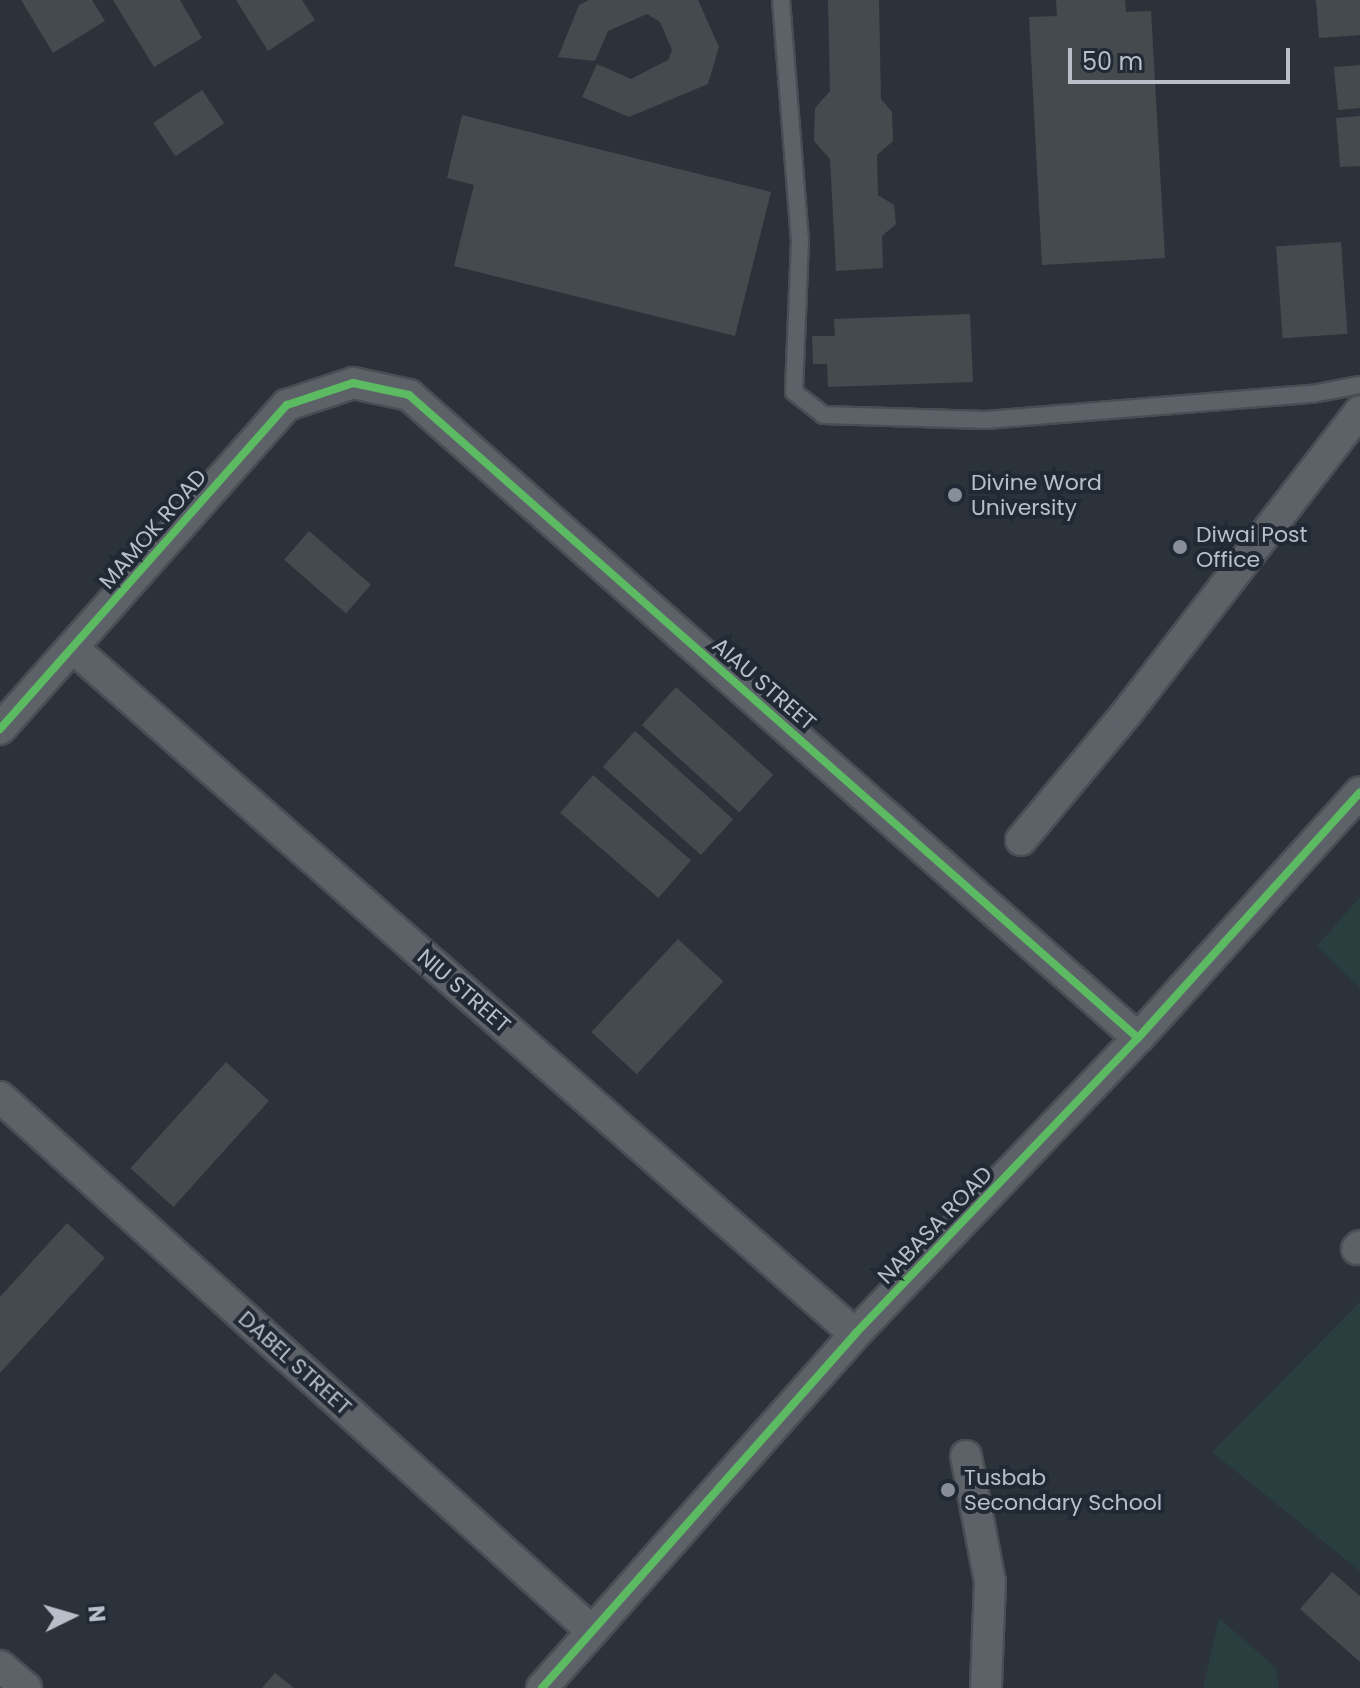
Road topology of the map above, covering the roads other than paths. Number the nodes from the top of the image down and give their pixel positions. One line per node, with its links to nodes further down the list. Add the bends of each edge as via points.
1 (781, 0): 3 (lane, via 800,241 794,392 823,415 986,420)
2 (353, 383): 5 (street, MAMOK ROAD, via 287,405); 9 (street, AIAU STREET, via 409,395)
3 (1360, 385)
4 (1360, 411): 8 (street, via 1126,714)
5 (73, 648): 6 (street, MAMOK ROAD); 11 (street, NIU STREET)
6 (0, 729)
7 (1360, 792): 9 (street, NABASA ROAD)
8 (1021, 840)
9 (1138, 1038): 11 (street, NABASA ROAD)
10 (0, 1097): 13 (street, DABEL STREET)
11 (855, 1334): 13 (street, NABASA ROAD)
12 (966, 1456): 17 (street, via 990,1582)
13 (591, 1630): 16 (street, NABASA ROAD)
14 (0, 1666): 15 (street)
15 (26, 1688)
16 (542, 1688)
17 (986, 1688)

